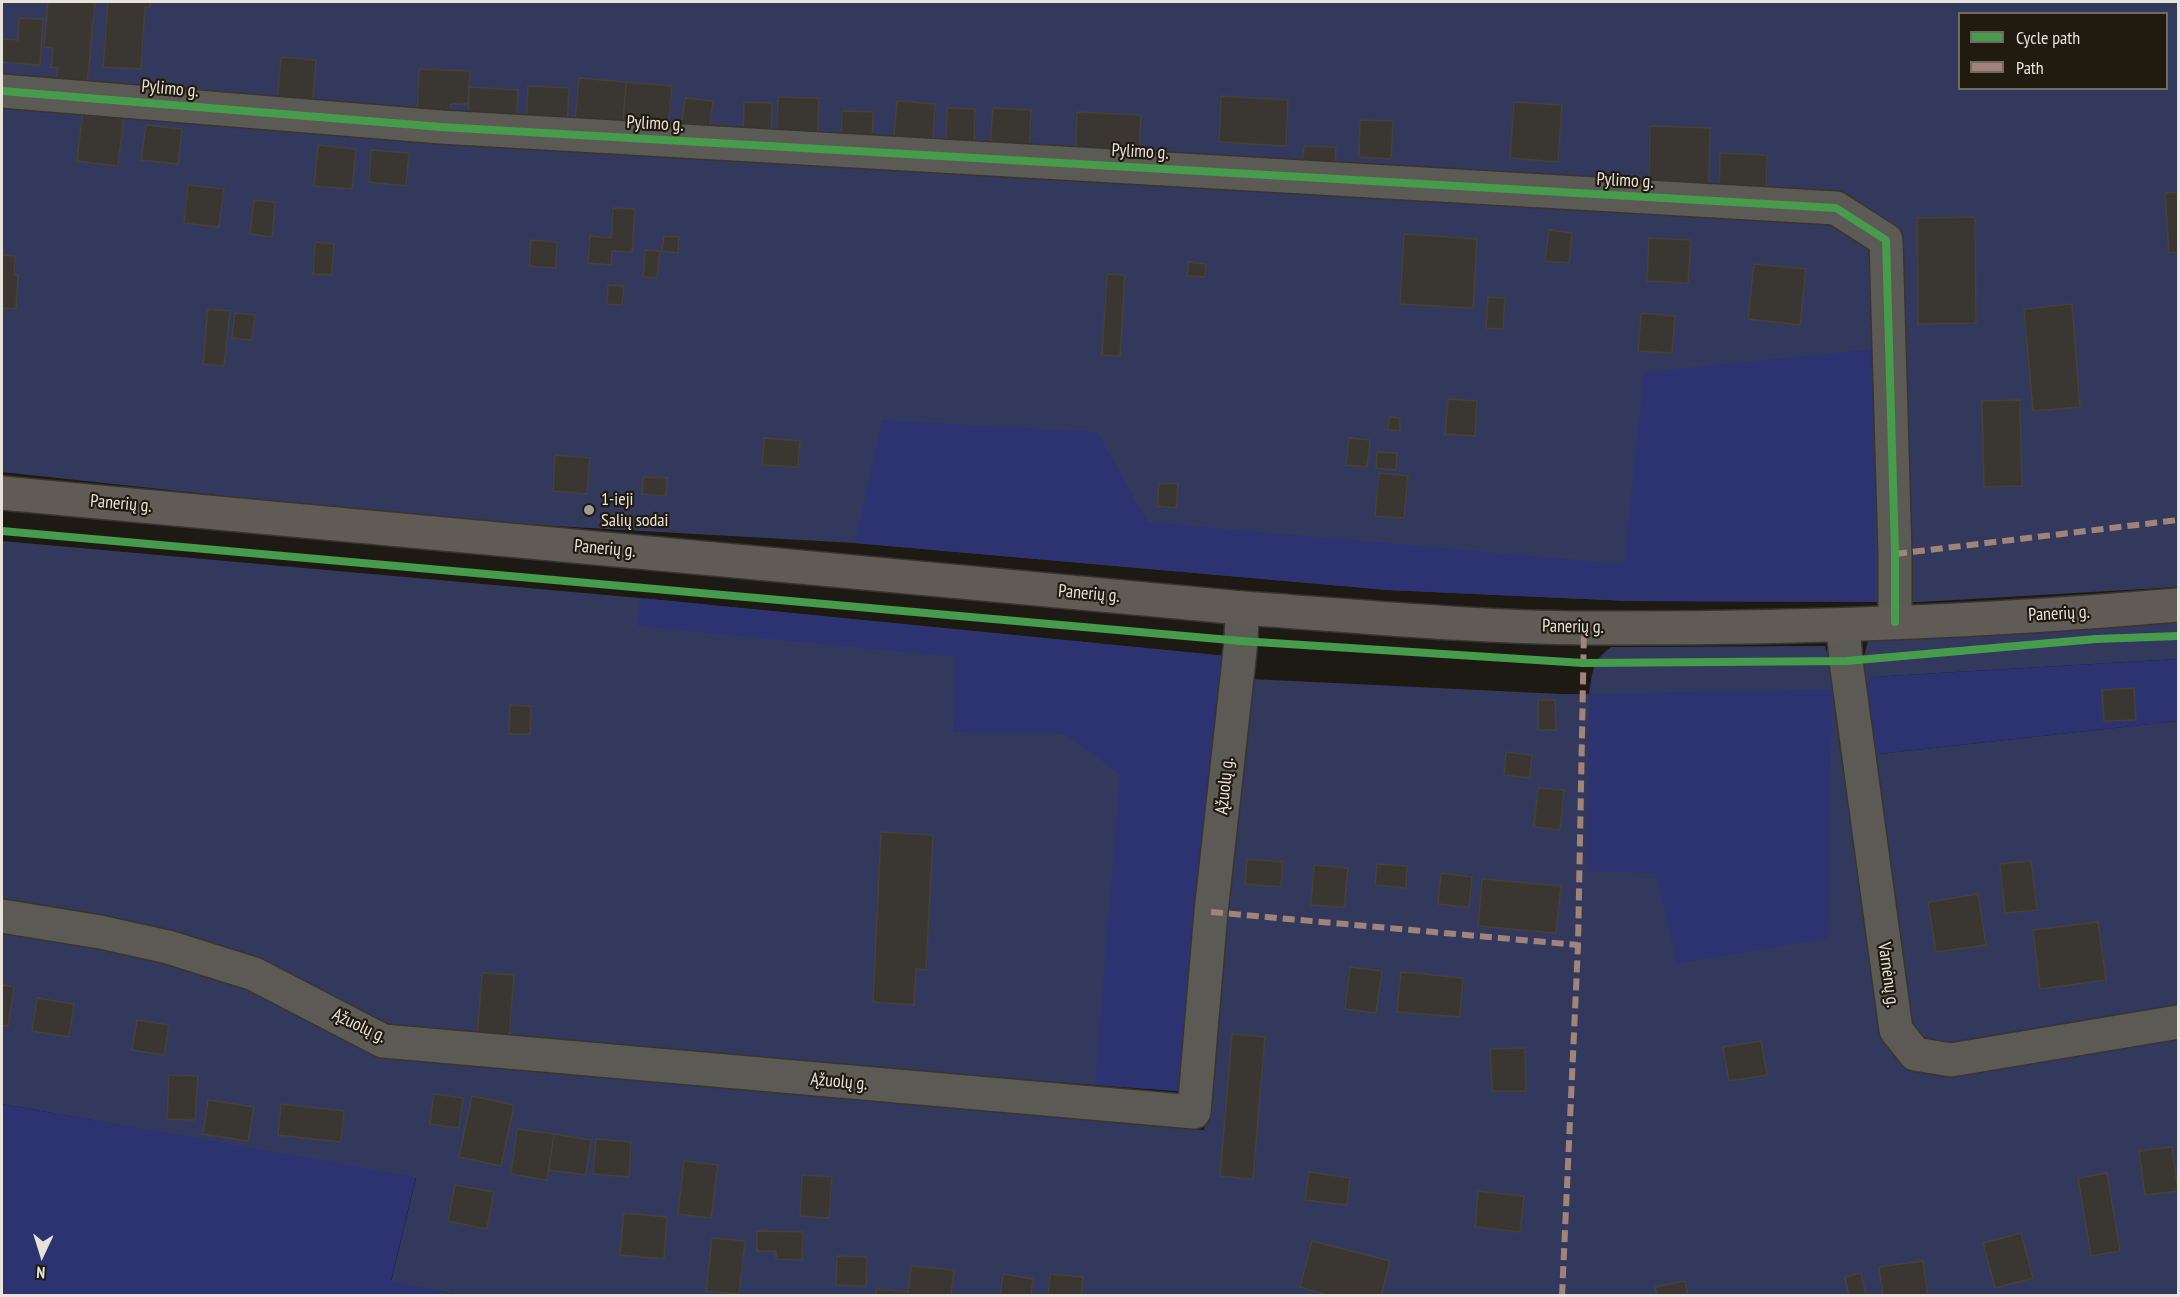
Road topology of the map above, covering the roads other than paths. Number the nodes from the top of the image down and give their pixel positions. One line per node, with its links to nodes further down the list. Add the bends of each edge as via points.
1 (2, 90): 5 (street, Pylimo g., via 441,127 1836,208 1886,240)
2 (2, 493): 4 (main road, Panerių g.)
3 (2178, 605): 5 (main road, Panerių g.)
4 (1242, 608): 6 (main road, Panerių g., via 1584,628); 7 (street, Ąžuolų g., via 1194,1112 383,1041 254,974 168,947)
5 (1895, 622): 6 (main road, Panerių g.)
6 (1843, 625): 8 (street, Varnėnų g., via 1896,1030 1915,1054 1951,1060)
7 (2, 916)
8 (2178, 1022)

